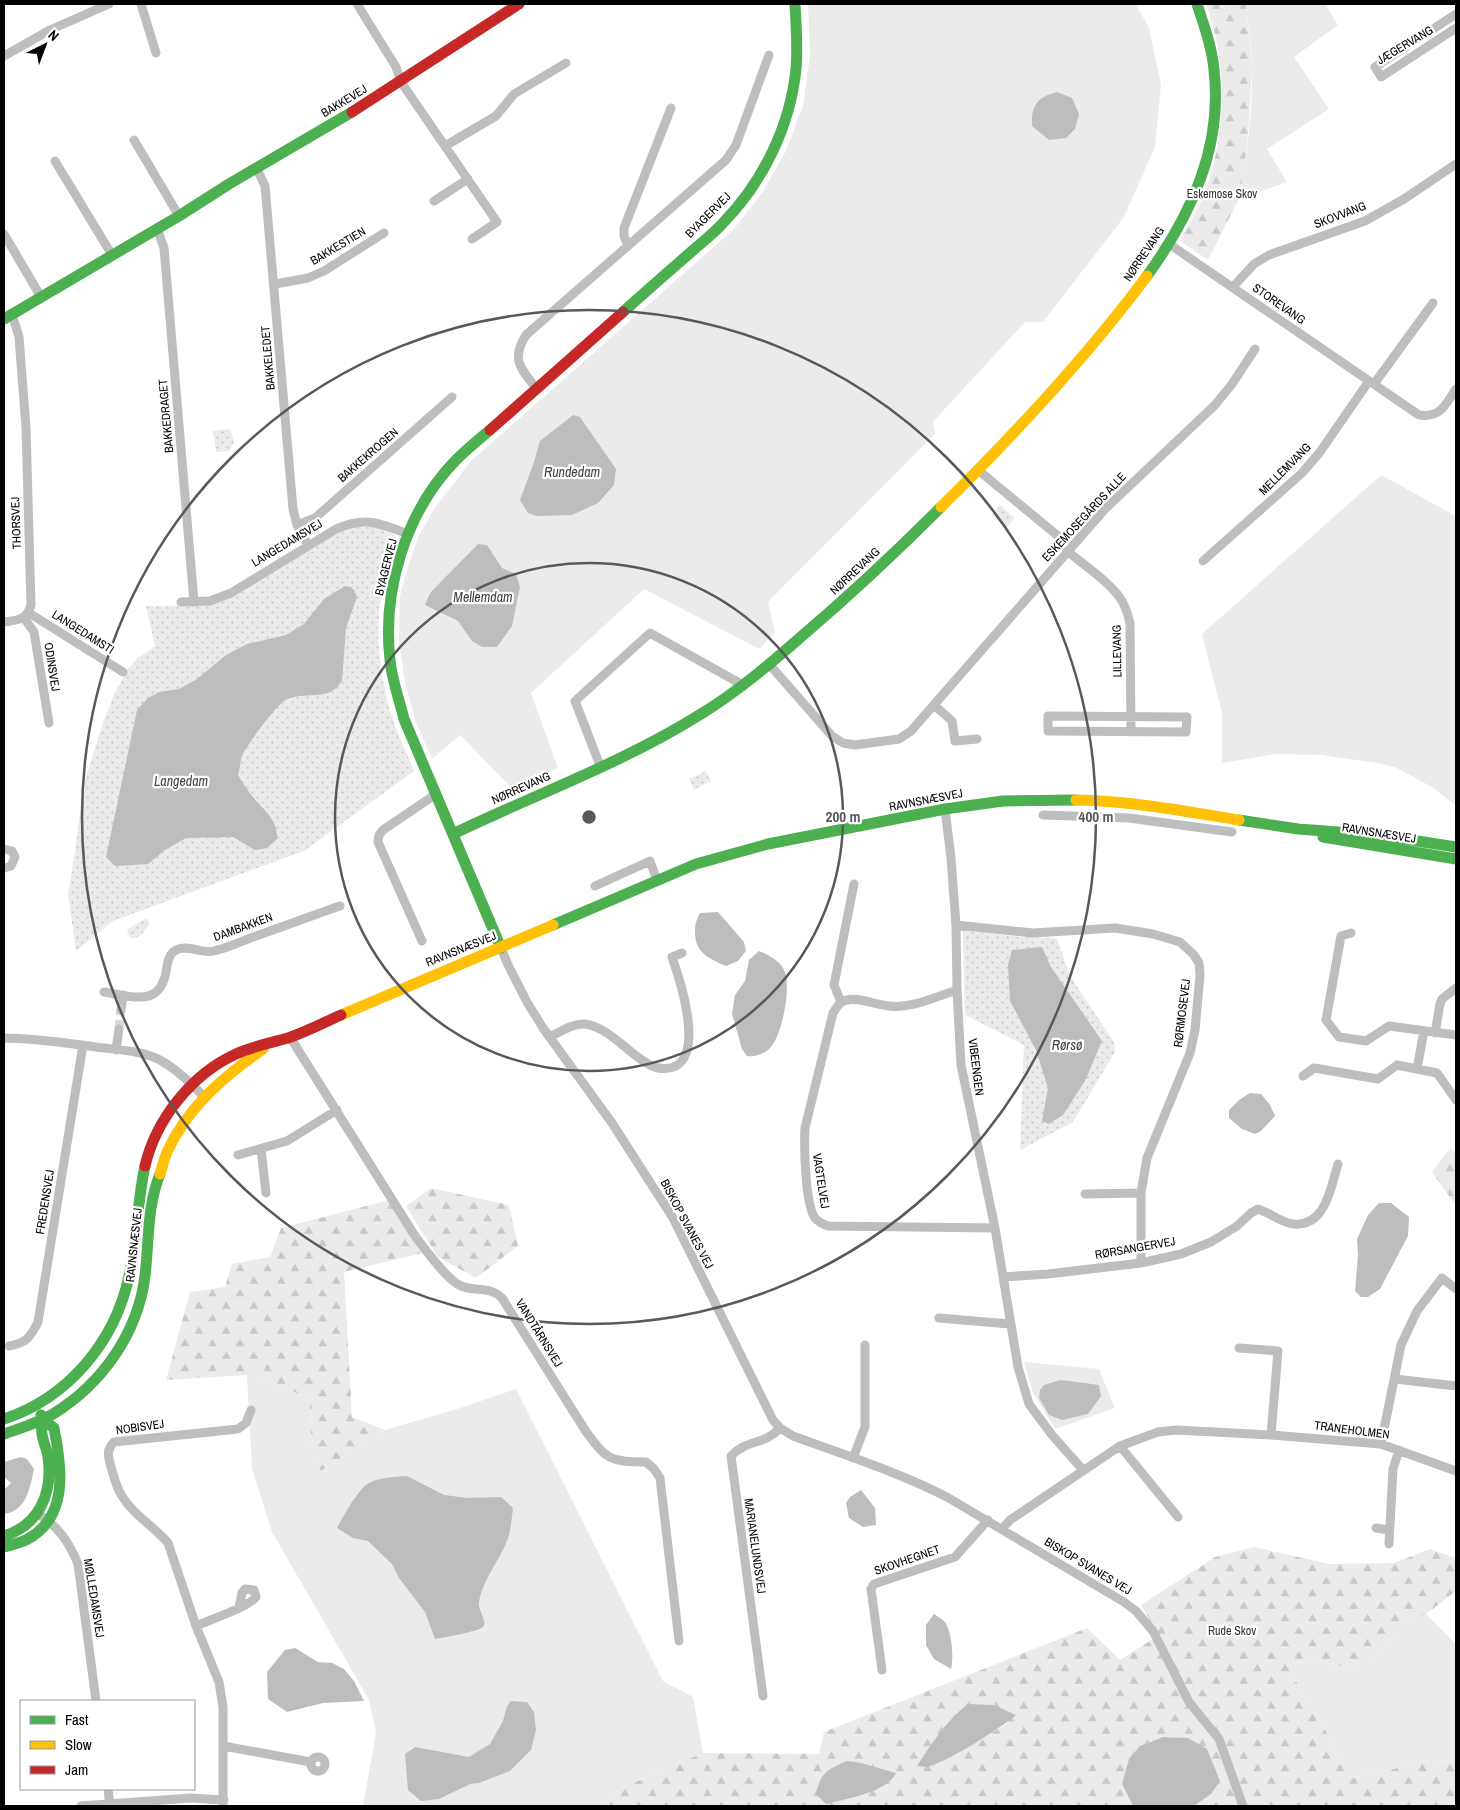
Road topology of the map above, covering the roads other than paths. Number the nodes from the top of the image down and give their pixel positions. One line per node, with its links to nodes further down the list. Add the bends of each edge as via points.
1 (109, 4): 11 (street, via 50,30)
2 (141, 4): 9 (street)
3 (357, 4): 13 (street, via 396,67)
4 (519, 4): 13 (street, BAKKEVEJ)
5 (795, 4): 37 (street, BYAGERVEJ, via 797,69 791,102 782,132 756,181 722,224)
6 (1197, 4): 27 (street, NØRREVANG, via 1212,57 1214,119 1207,161 1194,198)
7 (1456, 14): 8 (street, JÆGERVANG, via 1375,67 1381,77)
8 (1456, 28)
9 (156, 53)
10 (769, 55): 28 (street, via 736,145 726,160)
11 (4, 56)
12 (566, 63): 16 (street, via 514,94 496,116)
13 (401, 82): 16 (street); 19 (street, BAKKEVEJ)
14 (671, 108): 28 (street, via 624,228)
15 (134, 140): 22 (street)
16 (445, 146): 20 (street)
17 (55, 161): 29 (street)
18 (1456, 164): 31 (street, SKOVVANG, via 1364,221 1269,255 1254,264)
19 (257, 169): 22 (street, BAKKEVEJ); 30 (street, BAKKELEDET, via 265,186)
20 (468, 179): 21 (street); 26 (street, via 497,222)
21 (434, 201)
22 (179, 216): 23 (street, BAKKEVEJ)
23 (157, 228): 29 (street, BAKKEVEJ); 48 (street, BAKKEDRAGET, via 164,248)
24 (384, 233): 30 (street, BAKKESTIEN, via 324,271 308,278)
25 (4, 234): 32 (street)
26 (472, 240)
27 (1169, 244): 31 (street, STOREVANG); 40 (street, NØRREVANG, via 1135,293 1081,358)
28 (628, 246): 37 (street, via 526,335 520,345 519,368)
29 (112, 255): 32 (street, BAKKEVEJ)
30 (275, 284): 41 (street, BAKKELEDET)
31 (1233, 287): 36 (street, STOREVANG)
32 (41, 297): 34 (street, BAKKEVEJ)
33 (1433, 303): 36 (street)
34 (8, 317): 49 (street, THORSVEJ, via 16,325 18,336 26,428 31,606)
35 (1255, 350): 45 (street, ESKEMOSEGÅRDS ALLE, via 1215,404 1105,509)
36 (1372, 383): 38 (street, STOREVANG, via 1419,415 1430,417 1440,412); 46 (street, MELLEMVANG, via 1302,473)
37 (536, 388): 42 (street, BYAGERVEJ, via 456,460 422,505)
38 (1456, 389)
39 (452, 397): 41 (street, BAKKEKROGEN, via 315,518)
40 (978, 470): 43 (street); 51 (street, NØRREVANG, via 887,560)
41 (297, 525): 44 (street, BAKKELEDET)
42 (408, 534): 44 (street, LANGEDAMSVEJ, via 364,521 336,529); 60 (street, BYAGERVEJ, via 391,594 390,650 404,720)
43 (1058, 536)
44 (308, 545): 48 (street, LANGEDAMSVEJ, via 231,593 210,601)
45 (1067, 551): 54 (street, ESKEMOSEGÅRDS ALLE); 55 (street, LILLEVANG, via 1114,590 1127,611 1130,623)
46 (1203, 560)
47 (182, 602): 48 (street, LANGEDAMSVEJ)
48 (194, 602)
49 (26, 616): 50 (street); 52 (street, LANGEDAMSTI); 56 (street, ODINSVEJ, via 34,632)
50 (4, 622)
51 (769, 664): 53 (street, NØRREVANG); 54 (street, ESKEMOSEGÅRDS ALLE, via 832,736 855,745 899,739 911,731)
52 (123, 672)
53 (743, 685): 59 (street, NØRREVANG, via 662,738); 59 (street, via 650,633 575,702)
54 (934, 705): 58 (street, via 952,721 955,741)
55 (1131, 716): 57 (street, LILLEVANG); 57 (street, via 1186,717 1186,732); 57 (street, via 1048,716 1048,731)
56 (49, 723)
57 (1131, 732)
58 (977, 739)
59 (601, 768): 67 (street, NØRREVANG)
60 (436, 794): 67 (street, BYAGERVEJ); 78 (street, via 383,830 378,842)
61 (945, 809): 62 (street, RAVNSNÆSVEJ, via 1049,799 1098,800); 72 (street, RAVNSNÆSVEJ, via 768,844 696,864); 76 (street, VIBEENGEN)
62 (1207, 814): 64 (street); 65 (street, RAVNSNÆSVEJ)
63 (1044, 815): 64 (street, via 1129,818)
64 (1205, 829): 66 (street)
65 (1298, 829): 68 (street, RAVNSNÆSVEJ); 70 (street, RAVNSNÆSVEJ, via 1328,838)
66 (1232, 832)
67 (453, 834): 79 (street, BYAGERVEJ)
68 (1456, 847)
69 (4, 849): 71 (street, via 12,851 15,857 12,866)
70 (1456, 859)
71 (4, 868)
72 (657, 880): 74 (street, via 650,861); 79 (street, RAVNSNÆSVEJ)
73 (854, 884): 85 (street, via 834,985)
74 (595, 886)
75 (340, 906): 84 (street, DAMBAKKEN, via 212,952 176,950 168,959 166,978 158,992 143,997)
76 (956, 925): 82 (street, VIBEENGEN); 107 (street, RØRMOSEVEJ, via 1033,933 1115,928 1180,942 1194,955 1200,975 1190,1053 1147,1158)
77 (1351, 933): 88 (street, via 1341,936 1326,1020 1339,1037 1366,1041 1390,1026)
78 (422, 941)
79 (501, 948): 91 (street, RAVNSNÆSVEJ); 92 (street, BISKOP SVANES VEJ, via 527,1002)
80 (682, 953): 92 (street, via 672,956 686,1008 687,1049 685,1057 673,1068 650,1066 593,1026 575,1024)
81 (1456, 988): 89 (street, via 1442,999)
82 (957, 990): 85 (street, via 902,1006 854,999); 109 (street, VIBEENGEN, via 961,1065)
83 (104, 992): 84 (street, DAMBAKKEN)
84 (124, 995): 86 (street)
85 (841, 1002): 109 (street, VAGTELVEJ, via 833,1013 805,1128 811,1210 815,1217 828,1226)
86 (121, 1010)
87 (119, 1028): 96 (street)
88 (1424, 1031): 89 (street); 97 (street)
89 (1436, 1032): 90 (street)
90 (1456, 1036)
91 (290, 1037): 94 (street, RAVNSNÆSVEJ); 102 (street, VANDTÅRNSVEJ)
92 (549, 1037): 124 (street, BISKOP SVANES VEJ, via 612,1123 669,1212 772,1420)
93 (4, 1038): 95 (street)
94 (276, 1042): 99 (street, RAVNSNÆSVEJ, via 236,1054); 100 (street, RAVNSNÆSVEJ, via 242,1063)
95 (83, 1045): 96 (street); 116 (street, FREDENSVEJ, via 38,1322 21,1344)
96 (116, 1050): 99 (street, via 159,1059)
97 (1417, 1069): 98 (street, via 1397,1065 1378,1079 1314,1068); 101 (street, via 1437,1073)
98 (1303, 1076)
99 (192, 1085): 100 (street); 120 (street, RAVNSNÆSVEJ, via 170,1111 155,1136 144,1167 127,1288 119,1312 89,1361)
100 (204, 1097): 123 (street, RAVNSNÆSVEJ, via 169,1148 153,1195 142,1289 130,1327 116,1354 88,1388)
101 (1456, 1100)
102 (337, 1110): 103 (street, via 287,1141); 145 (street, VANDTÅRNSVEJ, via 428,1253 459,1285 490,1290 502,1298 600,1451 622,1462 646,1462 660,1478)
103 (261, 1149): 104 (street); 106 (street)
104 (238, 1155)
105 (1338, 1164): 110 (street, RØRSANGERVEJ, via 1324,1208 1308,1222 1284,1222 1258,1209 1211,1242 1181,1254)
106 (266, 1193)
107 (1140, 1193): 108 (street); 110 (street, RØRMOSEVEJ)
108 (1084, 1194)
109 (995, 1228): 111 (street, VIBEENGEN)
110 (1141, 1263): 111 (street, RØRSANGERVEJ)
111 (1004, 1277): 114 (street, VIBEENGEN)
112 (1456, 1289): 118 (street, via 1442,1278 1418,1310 1401,1345)
113 (939, 1318): 114 (street)
114 (1010, 1324): 131 (street, VIBEENGEN, via 1018,1367 1030,1404)
115 (865, 1345): 130 (street, via 865,1427)
116 (8, 1346)
117 (1239, 1348): 126 (street, via 1278,1351)
118 (1395, 1378): 119 (street); 127 (street)
119 (1456, 1386)
120 (38, 1406): 122 (street, RAVNSNÆSVEJ); 123 (street)
121 (251, 1410): 144 (street, NOBISVEJ, via 246,1423 238,1429 114,1442 108,1447 122,1497 168,1543)
122 (4, 1419)
123 (43, 1420): 125 (street, RAVNSNÆSVEJ); 133 (street, via 49,1481); 136 (street, via 54,1428 62,1481 58,1502)
124 (780, 1428): 130 (street, BISKOP SVANES VEJ); 147 (street, MARIANELUNDSVEJ, via 772,1436 739,1448 731,1456)
125 (4, 1434)
126 (1271, 1435): 127 (street, TRANEHOLMEN); 128 (street, TRANEHOLMEN, via 1176,1430 1158,1432)
127 (1381, 1444): 129 (street, TRANEHOLMEN)
128 (1120, 1446): 131 (street, TRANEHOLMEN); 134 (street)
129 (1399, 1450): 132 (street, TRANEHOLMEN); 139 (street, via 1393,1469)
130 (853, 1458): 135 (street, BISKOP SVANES VEJ, via 928,1487)
131 (1083, 1470): 138 (street, TRANEHOLMEN, via 1010,1520)
132 (1456, 1471)
133 (38, 1514): 136 (street, MØLLEDAMSVEJ); 140 (street, via 24,1527)
134 (1178, 1517)
135 (988, 1520): 138 (street, BISKOP SVANES VEJ); 146 (street, SKOVHEGNET, via 955,1557 874,1584 871,1589)
136 (49, 1521): 142 (street, via 32,1537); 148 (street, MØLLEDAMSVEJ, via 72,1548 78,1564)
137 (1376, 1528): 139 (street)
138 (1002, 1529): 155 (street, BISKOP SVANES VEJ, via 1124,1602 1145,1620 1188,1702 1219,1739)
139 (1389, 1530): 141 (street)
140 (4, 1536)
141 (1389, 1544)
142 (4, 1547)
143 (239, 1608): 144 (street)
144 (196, 1626): 149 (street, NOBISVEJ, via 219,1682)
145 (680, 1641)
146 (882, 1670)
147 (763, 1696)
148 (96, 1700)
149 (223, 1746): 150 (street); 152 (street, NOBISVEJ)
150 (311, 1762)
151 (108, 1790): 153 (street)
152 (223, 1803): 153 (street, NOBISVEJ, via 191,1798)
153 (110, 1805): 154 (street, NOBISVEJ)
154 (81, 1806)
155 (1243, 1806)

